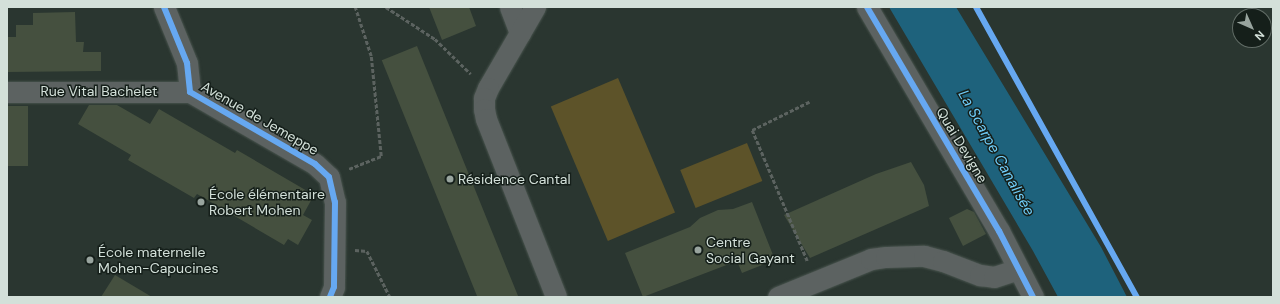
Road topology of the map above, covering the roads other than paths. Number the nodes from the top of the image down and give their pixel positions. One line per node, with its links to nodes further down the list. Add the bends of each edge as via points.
1 (164, 7): 7 (street, Avenue de Jemeppe, via 186,63)
2 (510, 7): 5 (street)
3 (535, 7): 5 (street)
4 (867, 7): 8 (street, Quai Devigne, via 999,231)
5 (520, 33): 10 (street, via 484,98 486,119)
6 (7, 92): 7 (street, Rue Vital Bachelet)
7 (190, 92): 9 (street, Avenue de Jemeppe, via 316,164 329,177 335,202 334,287)
8 (1018, 269): 11 (street, via 994,277 980,275 943,260 905,255 871,259); 12 (street, Quai Devigne)
9 (330, 297)
10 (556, 297)
11 (778, 297)
12 (1033, 297)

